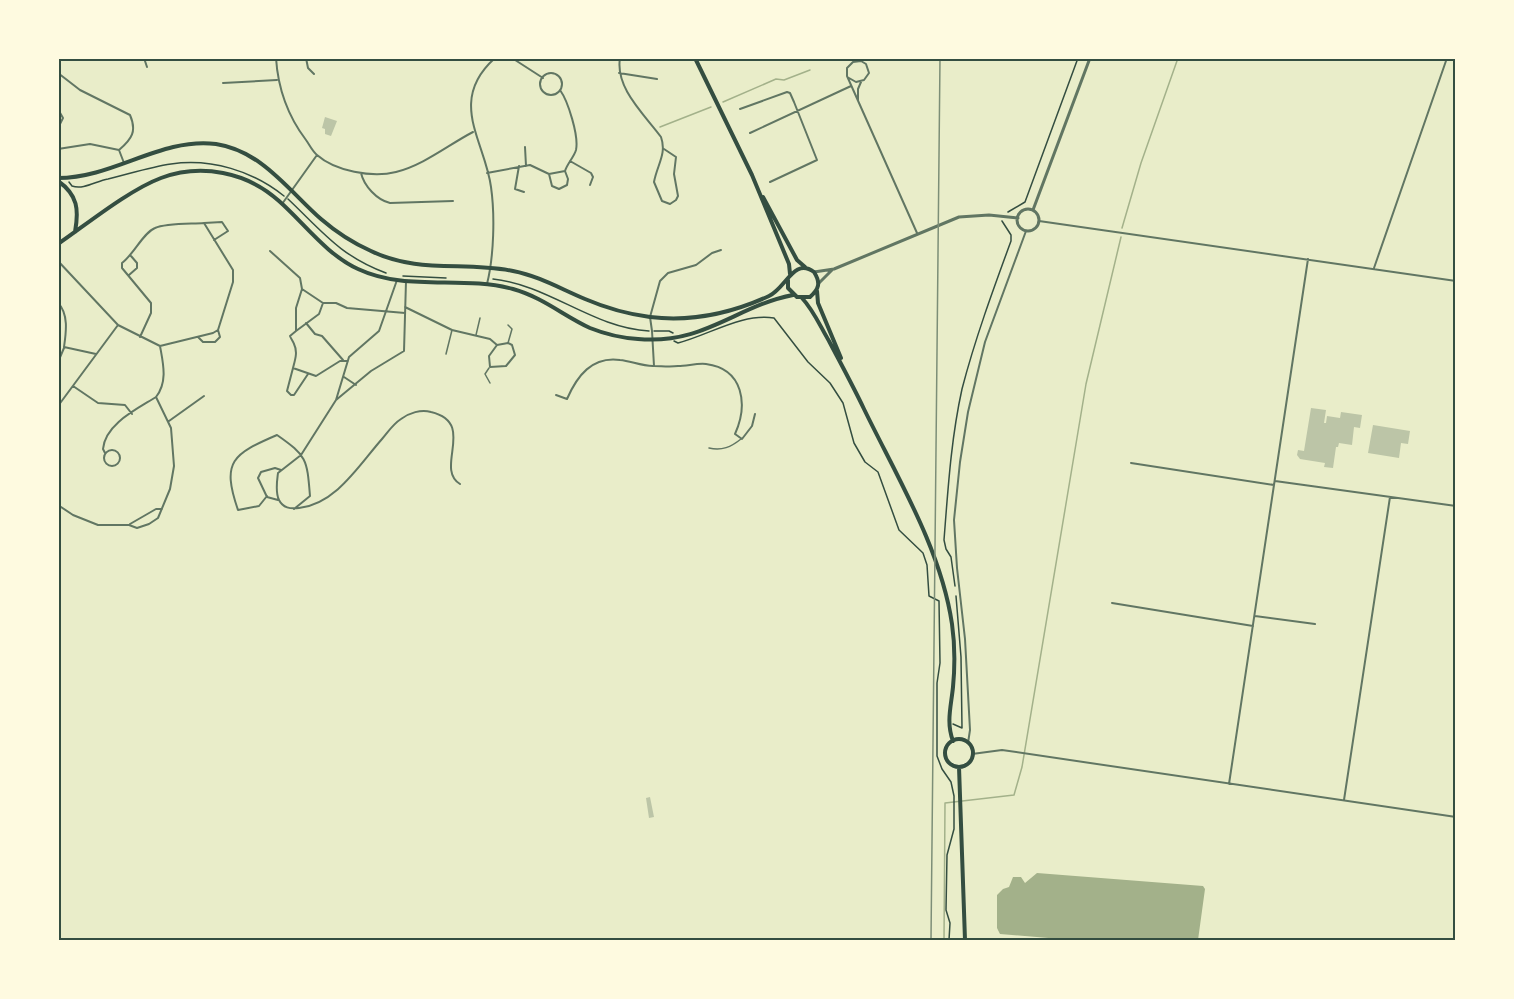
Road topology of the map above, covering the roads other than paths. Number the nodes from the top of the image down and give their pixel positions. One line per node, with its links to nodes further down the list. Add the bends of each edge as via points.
1 (144, 58): 10 (street)
2 (276, 58): 17 (street)
3 (306, 58): 13 (street)
4 (495, 58): 27 (street, via 477,82 471,115)
5 (512, 58): 14 (street)
6 (620, 58): 12 (street)
7 (695, 58): 42 (main road)
8 (1090, 58): 50 (street)
9 (1448, 58): 67 (street)
10 (147, 67)
11 (58, 73): 32 (street, via 80,90 130,115 133,134)
12 (619, 73): 16 (street); 31 (street, via 624,86 661,136)
13 (314, 74)
14 (543, 78): 21 (street, via 550,73 557,75); 21 (street, via 544,92 554,95)
15 (849, 78): 18 (street); 18 (street, via 848,65 861,61 869,73); 20 (street)
16 (657, 79)
17 (278, 80): 19 (street); 33 (street, via 289,112)
18 (862, 82): 22 (street)
19 (223, 83)
20 (851, 86): 22 (street); 24 (street)
21 (561, 90): 34 (street, via 576,140)
22 (859, 103): 56 (street)
23 (740, 109): 24 (street, via 787,92)
24 (796, 110): 28 (street); 44 (street, via 818,160)
25 (59, 111): 26 (street, via 63,118)
26 (58, 128)
27 (473, 132): 39 (street, via 411,168 377,175); 40 (street)
28 (750, 133)
29 (525, 147): 36 (street)
30 (58, 149): 32 (street, via 90,144)
31 (664, 149): 31 (street, via 676,159 677,198 670,204 662,201 654,182)
32 (119, 150): 35 (street)
33 (316, 155): 39 (street); 46 (street)
34 (570, 161): 38 (street); 45 (street, via 591,173)
35 (124, 163): 43 (main road); 46 (main road, via 165,148 218,144 255,158)
36 (526, 165): 37 (street); 41 (street)
37 (519, 166): 40 (street); 47 (street, via 515,189)
38 (565, 171): 41 (street); 41 (street, via 567,185 559,189 552,186)
39 (361, 173): 48 (street, via 364,183 390,203)
40 (487, 173): 64 (street, via 494,213)
41 (549, 174)
42 (752, 175): 65 (main road, via 797,260); 70 (main road, via 789,264)
43 (58, 180): 55 (main road, via 70,190 77,204)
44 (770, 182)
45 (590, 185)
46 (292, 190): 49 (street); 64 (main road, via 332,228 372,251 422,266)
47 (524, 192)
48 (453, 201)
49 (282, 204): 55 (main road, via 241,177 206,170 184,172 147,184); 71 (main road, via 343,260 376,277)
50 (1033, 210): 51 (street, via 1026,210); 52 (street)
51 (1017, 218): 54 (street); 56 (street, via 959,217)
52 (1040, 221): 54 (street, via 1036,229); 62 (street)
53 (204, 224): 57 (street); 57 (street, via 222,222 228,231); 61 (street, via 156,227)
54 (1026, 231): 144 (street, via 985,342 960,462 954,520 965,639)
55 (75, 233): 58 (main road)
56 (917, 233): 66 (street)
57 (214, 240): 90 (street, via 233,270)
58 (58, 244)
59 (721, 250): 85 (street, via 696,265 663,277)
60 (270, 251): 76 (street, via 300,278)
61 (131, 256): 69 (street, via 137,268); 69 (street, via 121,265)
62 (1308, 260): 67 (street); 129 (street)
63 (58, 261): 89 (street)
64 (489, 267): 73 (street); 85 (main road, via 528,274 604,307)
65 (805, 267): 68 (main road); 70 (main road, via 796,269)
66 (834, 269): 68 (street); 74 (street)
67 (1374, 269): 75 (street)
68 (814, 272): 74 (main road)
69 (129, 275): 94 (street, via 151,303 151,313)
70 (789, 277): 78 (main road, via 788,288); 85 (main road, via 777,292 727,311 689,318)
71 (397, 280): 72 (main road); 83 (street)
72 (405, 281): 73 (main road); 82 (street)
73 (488, 281): 96 (main road, via 527,294 591,328)
74 (819, 282): 77 (main road)
75 (1455, 282)
76 (302, 289): 81 (street); 92 (street, via 296,308)
77 (817, 291): 79 (main road); 110 (main road, via 818,303)
78 (793, 295): 79 (main road); 96 (main road, via 705,330)
79 (802, 298): 110 (main road)
80 (58, 303): 100 (street, via 66,320)
81 (323, 303): 83 (street); 87 (street, via 319,314)
82 (405, 307): 84 (street); 91 (street)
83 (386, 312): 84 (street); 104 (street, via 378,331)
84 (405, 313): 113 (street, via 404,351)
85 (650, 317): 96 (street)
86 (480, 318): 93 (lane)
87 (306, 323): 92 (street); 103 (street)
88 (508, 325): 97 (lane, via 512,329)
89 (118, 326): 94 (street); 101 (street)
90 (218, 330): 95 (street); 95 (street, via 220,337 215,342 203,342)
91 (452, 330): 93 (street); 102 (lane)
92 (296, 331): 108 (street, via 290,336 297,355)
93 (476, 335): 98 (street)
94 (140, 337): 99 (street)
95 (198, 337): 99 (street)
96 (653, 340): 106 (street)
97 (508, 343): 98 (street); 107 (street, via 515,355 506,366)
98 (497, 345): 107 (street, via 489,356)
99 (160, 346): 117 (street, via 164,380)
100 (64, 347): 101 (street); 105 (street)
101 (97, 354): 114 (street)
102 (446, 354)
103 (343, 361): 104 (street); 109 (street, via 318,376)
104 (348, 361): 111 (street)
105 (58, 362)
106 (654, 366): 115 (street, via 608,359 579,376 567,399); 123 (street, via 703,363 731,375 742,399 743,410 735,434)
107 (490, 367): 112 (lane, via 485,374)
108 (292, 370): 109 (street); 109 (street, via 287,391 291,395)
109 (308, 374)
110 (848, 375): 143 (main road, via 922,529 944,585 954,642 948,717)
111 (344, 377): 113 (street); 118 (street)
112 (490, 383)
113 (356, 385): 118 (street)
114 (73, 386): 119 (street); 120 (street, via 98,404 125,405)
115 (556, 395)
116 (204, 396): 122 (street)
117 (156, 397): 120 (street); 122 (street)
118 (336, 400): 126 (street)
119 (58, 406)
120 (132, 414): 125 (street, via 110,429 104,440)
121 (755, 414): 123 (street)
122 (169, 421): 136 (street, via 174,466)
123 (742, 439): 124 (lane, via 721,449)
124 (709, 448)
125 (105, 453): 125 (street, via 117,452 117,463 105,463)
126 (301, 455): 128 (street); 131 (street, via 277,435 238,455 229,475 238,510 258,506); 137 (street, via 308,466 310,496)
127 (1131, 463): 129 (street)
128 (281, 470): 131 (street, via 278,467 261,472 258,478); 133 (street, via 277,481)
129 (1275, 483): 132 (street); 140 (street)
130 (460, 484): 137 (street, via 451,472 451,425 439,414 419,411 395,424 325,500)
131 (267, 496): 133 (street)
132 (1390, 497): 135 (street); 148 (street)
133 (279, 500): 137 (street)
134 (58, 505): 138 (street, via 98,525)
135 (1455, 506)
136 (162, 509): 138 (street); 138 (street, via 149,524 137,528)
137 (294, 509)
138 (129, 525)
139 (1112, 603): 142 (street)
140 (1255, 616): 141 (street); 142 (street)
141 (1315, 624)
142 (1253, 626): 147 (street)
143 (953, 741): 144 (main road); 146 (main road, via 946,747 946,757)
144 (968, 743): 145 (main road)
145 (972, 754): 146 (main road, via 967,764); 147 (street, via 996,750 1022,753)
146 (959, 767): 150 (main road)
147 (1229, 784): 148 (street)
148 (1344, 800): 149 (street)
149 (1455, 817)
150 (965, 940)

